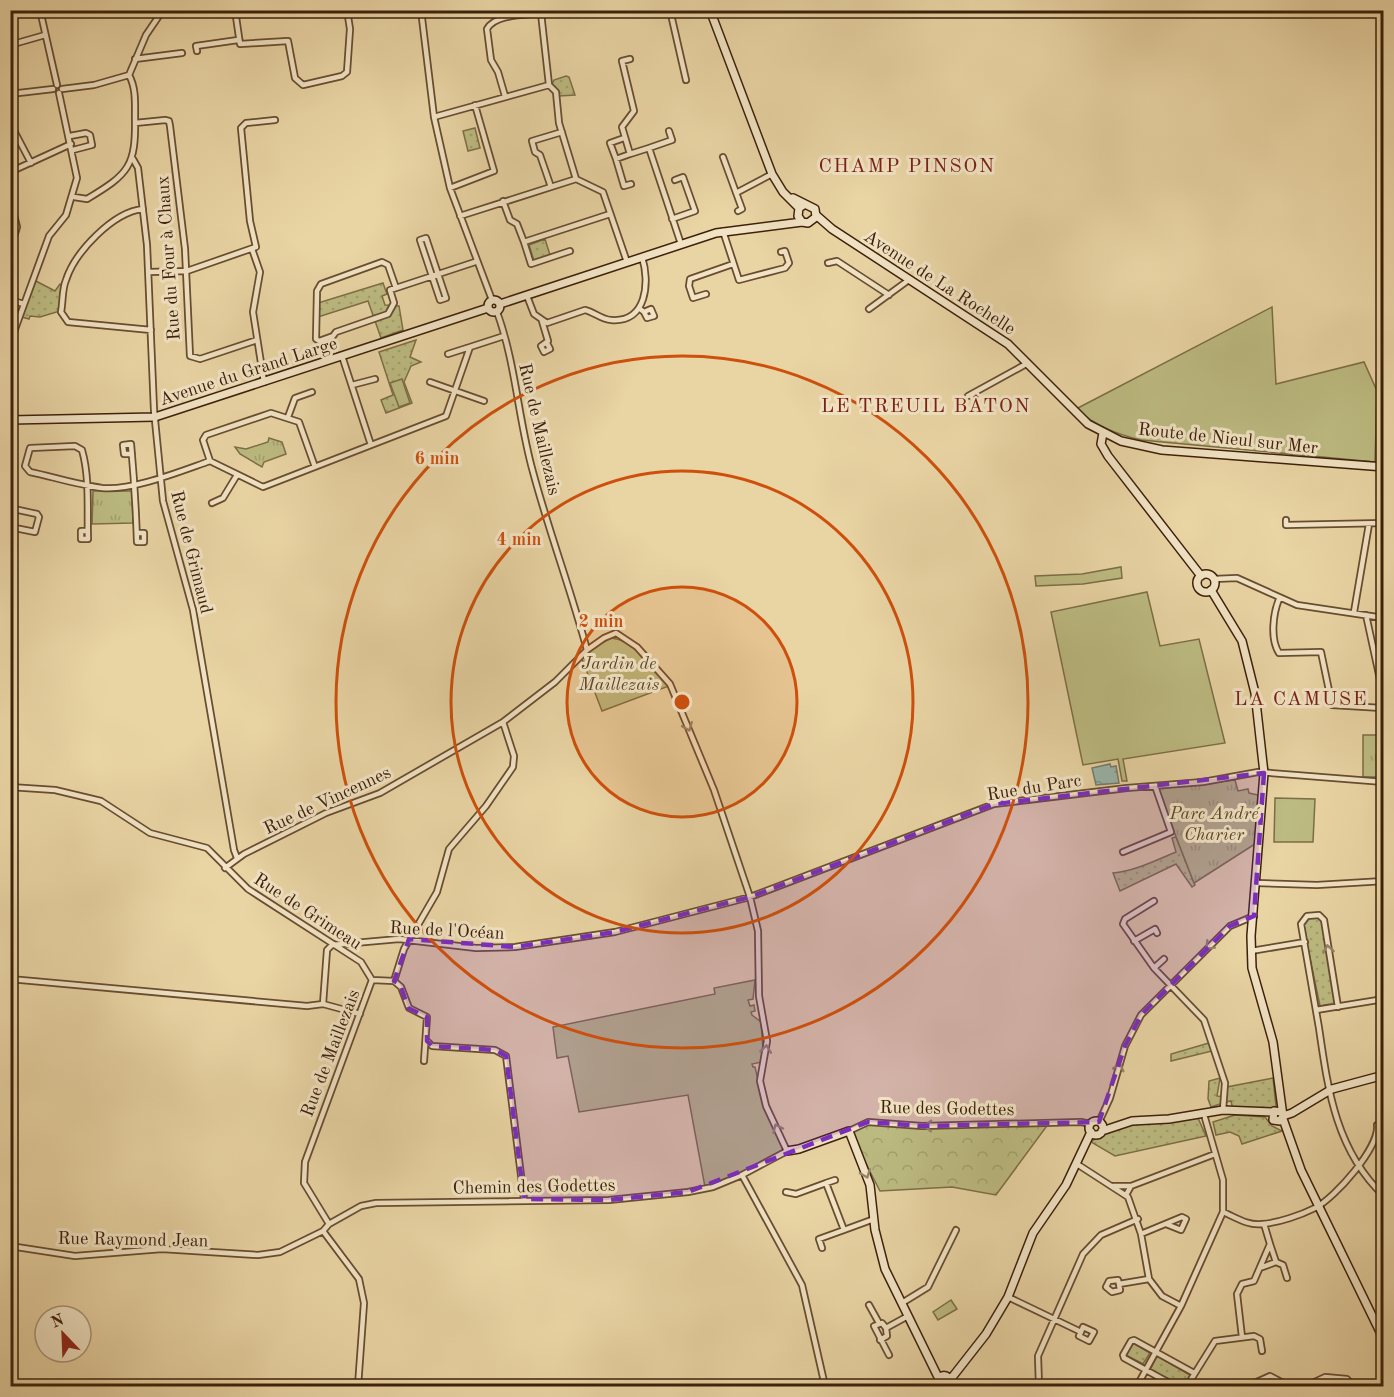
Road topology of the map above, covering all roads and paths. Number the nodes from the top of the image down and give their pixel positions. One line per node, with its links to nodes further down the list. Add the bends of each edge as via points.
1 (40, 10): 8 (street)
2 (164, 10): 13 (street)
3 (235, 10): 9 (street)
4 (347, 10): 9 (street, via 350,29 346,74 300,84 295,78 288,41 242,45)
5 (422, 10): 23 (street)
6 (670, 10): 16 (street)
7 (710, 10): 41 (street)
8 (45, 35): 10 (street); 18 (street)
9 (238, 40): 11 (street, via 196,46)
10 (10, 45)
11 (196, 51)
12 (182, 53): 13 (street)
13 (135, 59): 15 (street)
14 (630, 59): 30 (street, via 622,61 634,111 623,123)
15 (129, 75): 19 (street); 26 (street, via 134,87)
16 (686, 80)
17 (549, 84): 21 (street); 21 (street, via 542,13 493,22 487,29 491,60); 28 (street, via 556,92)
18 (55, 87): 19 (street); 20 (street)
19 (60, 91): 29 (street)
20 (10, 94)
21 (505, 96): 22 (street)
22 (475, 105): 23 (street); 47 (street, via 494,173)
23 (434, 117): 47 (street)
24 (275, 120): 66 (street, via 246,123 241,128 256,246)
25 (10, 123): 38 (street)
26 (135, 123): 36 (street); 75 (street, Rue du Four à Chaux, via 169,121)
27 (669, 131): 32 (street, via 672,140)
28 (562, 132): 43 (street); 46 (street, via 532,141)
29 (69, 136): 31 (street); 33 (street, via 90,135 92,145)
30 (624, 138): 34 (street); 37 (street, via 610,142)
31 (71, 144): 33 (street); 38 (street)
32 (649, 148): 34 (street); 58 (street)
33 (72, 150): 49 (street, via 78,178)
34 (630, 154): 37 (street)
35 (723, 157): 48 (street)
36 (133, 159): 39 (street); 42 (street, Rue de Grimaud)
37 (616, 159): 45 (street, via 624,186)
38 (32, 163): 40 (street)
39 (128, 169): 42 (street); 49 (street, via 116,182 87,199)
40 (10, 172)
41 (772, 174): 48 (street); 53 (street)
42 (139, 178): 52 (street, Rue de Grimaud)
43 (576, 179): 46 (street); 55 (street, via 603,192)
44 (675, 180): 58 (street, via 683,177 694,211)
45 (631, 184)
46 (551, 187): 51 (street)
47 (450, 188): 57 (street)
48 (736, 194): 54 (street, via 741,209)
49 (74, 197): 86 (street, via 49,236)
50 (10, 199): 67 (street, via 17,227)
51 (503, 201): 57 (street); 64 (street)
52 (143, 209): 76 (street, Rue de Grimaud); 92 (street, via 103,229 82,249 65,280 62,312 68,322)
53 (801, 209): 56 (street, Avenue de La Rochelle, via 813,207); 59 (street); 61 (street)
54 (738, 211)
55 (610, 214): 64 (street); 72 (street)
56 (816, 214): 60 (street); 62 (street, Avenue de La Rochelle)
57 (460, 216): 71 (street)
58 (672, 219): 65 (street)
59 (802, 222): 60 (street, Avenue de La Rochelle); 61 (street)
60 (811, 222): 62 (street, Avenue de La Rochelle)
61 (772, 225): 63 (street)
62 (832, 229): 79 (street, Avenue de La Rochelle)
63 (723, 231): 65 (street); 74 (street)
64 (524, 242): 68 (street, via 531,264)
65 (681, 244): 70 (street)
66 (252, 249): 75 (street); 94 (street, via 260,276 253,312)
67 (10, 251)
68 (570, 251)
69 (781, 252): 74 (street, via 784,251 789,263 785,268 743,280 737,278)
70 (642, 257): 72 (street); 91 (street, via 647,277 642,310 618,320 585,310)
71 (477, 261): 77 (street); 85 (street)
72 (627, 262): 83 (street)
73 (828, 263): 82 (street, via 837,261)
74 (733, 264): 81 (street, via 690,279 693,298)
75 (186, 271): 76 (street); 94 (street, Rue du Four à Chaux, via 190,356 200,359)
76 (149, 273): 92 (street, Rue de Grimaud)
77 (438, 274): 78 (street); 78 (street, via 446,298 440,300); 78 (street, via 426,238 420,240)
78 (432, 276): 80 (street)
79 (910, 279): 82 (street); 100 (street, Avenue de La Rochelle, via 1002,339)
80 (396, 288): 80 (street, via 388,265 382,262 323,282 317,291 316,339 388,315 394,303 390,290)
81 (706, 294)
82 (889, 295): 89 (street)
83 (527, 296): 87 (street); 91 (street, via 532,311)
84 (10, 300): 86 (street)
85 (492, 300): 87 (street); 88 (street)
86 (24, 304): 95 (street)
87 (500, 304): 90 (street)
88 (488, 308): 90 (street); 99 (street, Avenue du Grand Large)
89 (869, 309)
90 (496, 312): 93 (street, Rue de Maillezais)
91 (544, 323): 96 (street)
92 (151, 330): 109 (street, Rue de Grimaud)
93 (504, 336): 97 (street); 137 (street, Rue de Maillezais, via 515,372 532,471)
94 (257, 340): 102 (street)
95 (10, 343)
96 (547, 343)
97 (470, 347): 98 (street); 105 (street)
98 (448, 354)
99 (342, 356): 102 (street, Avenue du Grand Large); 104 (street)
100 (1029, 362): 107 (street); 112 (street, Route de Nieul sur Mer, via 1073,411)
101 (375, 379): 104 (street)
102 (264, 382): 109 (street, Avenue du Grand Large)
103 (430, 382): 105 (street)
104 (352, 385): 113 (street)
105 (455, 391): 108 (street); 113 (street, via 446,416)
106 (312, 392): 110 (street, via 295,398)
107 (968, 396)
108 (484, 401)
109 (155, 417): 111 (street, Avenue du Grand Large); 119 (street, Rue de Grimaud)
110 (288, 417): 115 (street, via 271,413 206,435 203,440); 116 (street, via 299,422)
111 (10, 420)
112 (1103, 433): 117 (street, Route de Nieul sur Mer, via 1162,450); 130 (street, via 1101,444 1108,456)
113 (371, 445): 116 (street)
114 (132, 454): 120 (street)
115 (210, 461): 118 (street); 119 (street)
116 (315, 467): 118 (street, via 263,488)
117 (1383, 467)
118 (237, 475): 122 (street, via 223,498)
119 (161, 477): 120 (street); 146 (street, Rue de Grimaud, via 166,518 193,610)
120 (135, 484): 121 (street, via 118,488); 129 (street)
121 (87, 485): 121 (street, via 30,472 25,466 28,451 36,446 79,447); 128 (street)
122 (212, 503)
123 (10, 511): 127 (street, via 39,517 35,532)
124 (1286, 520): 126 (street, via 1286,525)
125 (1383, 523): 126 (street)
126 (1369, 524): 134 (street)
127 (10, 527)
128 (87, 531)
129 (137, 533)
130 (1201, 576): 131 (street, via 1208,574); 132 (street, via 1199,588)
131 (1214, 579): 132 (street); 133 (street, via 1237,578)
132 (1211, 590): 141 (street, via 1235,626 1248,660)
133 (1279, 599): 134 (street, via 1312,608); 138 (street, via 1274,613 1276,648 1280,653 1321,652 1332,705)
134 (1354, 612): 135 (street)
135 (1366, 615): 136 (street); 138 (street, via 1381,684)
136 (1383, 618)
137 (587, 650): 139 (street, via 555,682); 150 (street, one-way to 150, via 616,633 637,647 670,684 714,790)
138 (1382, 708): 140 (street)
139 (503, 722): 146 (street, Rue de Vincennes, via 380,793 326,813); 154 (street, via 514,756 513,767 449,849 437,892)
140 (1383, 734)
141 (1264, 773): 142 (street, Rue du Parc); 143 (street, Rue du Parc); 149 (street)
142 (1383, 782)
143 (1155, 786): 145 (street, via 1171,832); 150 (street, Rue du Parc, via 994,804)
144 (10, 787): 147 (street, Rue de Grimeau, via 55,790 101,801 150,833 207,848)
145 (1123, 852)
146 (237, 858): 147 (street, Rue de Vincennes)
147 (225, 868): 157 (street, Rue de Grimeau, via 248,889)
148 (1383, 881): 149 (street)
149 (1257, 883): 152 (street)
150 (750, 897): 154 (street, Rue de l'Océan, via 615,933 515,947 476,948); 184 (street, one-way to 150, via 766,1106 760,1081 767,1041 759,996 760,953)
151 (1154, 901): 155 (street, via 1123,921)
152 (1254, 916): 158 (street); 164 (street, one-way to 164, via 1230,926)
153 (1157, 933): 155 (street, via 1155,929)
154 (410, 939): 157 (street, Rue de l'Océan); 163 (street)
155 (1134, 941): 160 (street)
156 (1305, 942): 158 (street); 167 (street, one-way to 156, via 1324,920 1319,915 1307,916 1302,921); 169 (street)
157 (332, 945): 162 (street, Rue de Grimeau, via 361,962); 166 (street, via 327,950)
158 (1251, 951): 177 (street, via 1258,995 1273,1042)
159 (1164, 959): 160 (street)
160 (1154, 968): 164 (street)
161 (10, 979): 166 (street, via 307,1006)
162 (372, 980): 163 (street, Rue de Maillezais); 170 (street, Rue de Maillezais)
163 (394, 981): 171 (street, via 401,987 409,1008 427,1017)
164 (1171, 985): 176 (street, via 1197,1010 1206,1026 1225,1083); 180 (street, one-way to 164, via 1132,1028)
165 (1383, 999): 167 (street)
166 (323, 1004): 170 (street)
167 (1338, 1006): 169 (street)
168 (12, 1008): 173 (street)
169 (1316, 1010): 175 (street)
170 (360, 1014): 202 (street, Rue de Maillezais, via 305,1162 304,1183)
171 (427, 1041): 172 (street); 196 (street, via 432,1047 495,1050 506,1056)
172 (424, 1061)
173 (10, 1063)
174 (1383, 1076): 175 (street)
175 (1329, 1092): 177 (street); 187 (street, via 1340,1132)
176 (1227, 1111): 177 (street); 178 (street, Rue des Godettes)
177 (1279, 1114): 198 (street)
178 (1203, 1116): 180 (street, Rue des Godettes); 185 (street)
179 (1377, 1125): 187 (street, via 1372,1144)
180 (1099, 1126): 181 (street, Rue des Godettes, one-way to 181, via 1078,1122 922,1126 868,1122); 182 (street); 182 (street)
181 (849, 1131): 184 (street, Rue des Godettes); 200 (street, one-way to 200, via 870,1185)
182 (1093, 1133): 186 (street)
183 (10, 1138): 197 (street)
184 (787, 1151): 188 (street, Rue des Godettes)
185 (1215, 1154): 192 (street); 199 (street, via 1223,1180)
186 (1077, 1164): 191 (street); 217 (street, via 1033,1233)
187 (1358, 1167): 195 (street); 198 (street)
188 (742, 1175): 196 (street, Chemin des Godettes, via 688,1192 609,1200); 238 (street, via 802,1285)
189 (835, 1180): 190 (street)
190 (826, 1183): 193 (street, via 796,1194); 205 (street)
191 (1113, 1186): 192 (street); 194 (street)
192 (1131, 1186): 194 (street)
193 (786, 1192)
194 (1126, 1195): 201 (street)
195 (1383, 1196)
196 (524, 1199): 202 (street, Chemin des Godettes, via 376,1203 361,1206)
197 (10, 1203)
198 (1318, 1206): 204 (street); 228 (street)
199 (1223, 1212): 204 (street, via 1248,1223); 220 (street)
200 (874, 1219): 205 (street); 218 (street, via 885,1269)
201 (1138, 1219): 208 (street); 222 (street, via 1101,1235 1087,1247)
202 (329, 1224): 207 (street)
203 (1166, 1224): 208 (street)
204 (1264, 1224): 209 (street)
205 (844, 1230): 211 (street, via 819,1239)
206 (956, 1230): 218 (street, via 928,1287)
207 (322, 1231): 210 (street, Rue Raymond Jean, via 280,1252 258,1255 162,1249 75,1256); 237 (street, via 359,1279 364,1303)
208 (1141, 1234): 215 (street)
209 (1270, 1244): 212 (street); 213 (street)
210 (10, 1246)
211 (822, 1248)
212 (1276, 1262): 213 (street); 214 (street, via 1283,1265)
213 (1260, 1268): 226 (street, via 1254,1281 1242,1284 1237,1294)
214 (1287, 1278)
215 (1149, 1279): 216 (street); 220 (street, via 1162,1296)
216 (1119, 1284)
217 (1008, 1298): 222 (street); 234 (street, via 958,1370)
218 (902, 1303): 221 (street)
219 (869, 1305): 223 (street)
220 (1180, 1306): 230 (street)
221 (908, 1316): 224 (street); 234 (street)
222 (1055, 1320): 225 (street); 239 (street, via 1038,1356)
223 (879, 1323): 224 (street); 227 (street, via 874,1329)
224 (886, 1329): 227 (street, via 887,1336)
225 (1081, 1332)
226 (1242, 1337): 229 (street, via 1260,1339); 233 (street, via 1215,1341)
227 (880, 1340): 231 (street)
228 (1383, 1340)
229 (1262, 1351)
230 (1156, 1352): 232 (street); 232 (street, via 1131,1341 1124,1358); 233 (street)
231 (889, 1355)
232 (1146, 1370): 241 (street); 242 (street)
233 (1194, 1373): 236 (street)
234 (943, 1381)
235 (1067, 1385): 239 (street); 240 (street)
236 (1188, 1385): 243 (street)
237 (358, 1386)
238 (825, 1386)
239 (1039, 1386)
240 (1079, 1386)
241 (1137, 1386)
242 (1175, 1386)
243 (1195, 1386)
244 (1248, 1386): 245 (street, via 1270,1376)
245 (1289, 1386)
246 (1306, 1386): 247 (street, via 1325,1377 1347,1379)
247 (1353, 1386)

